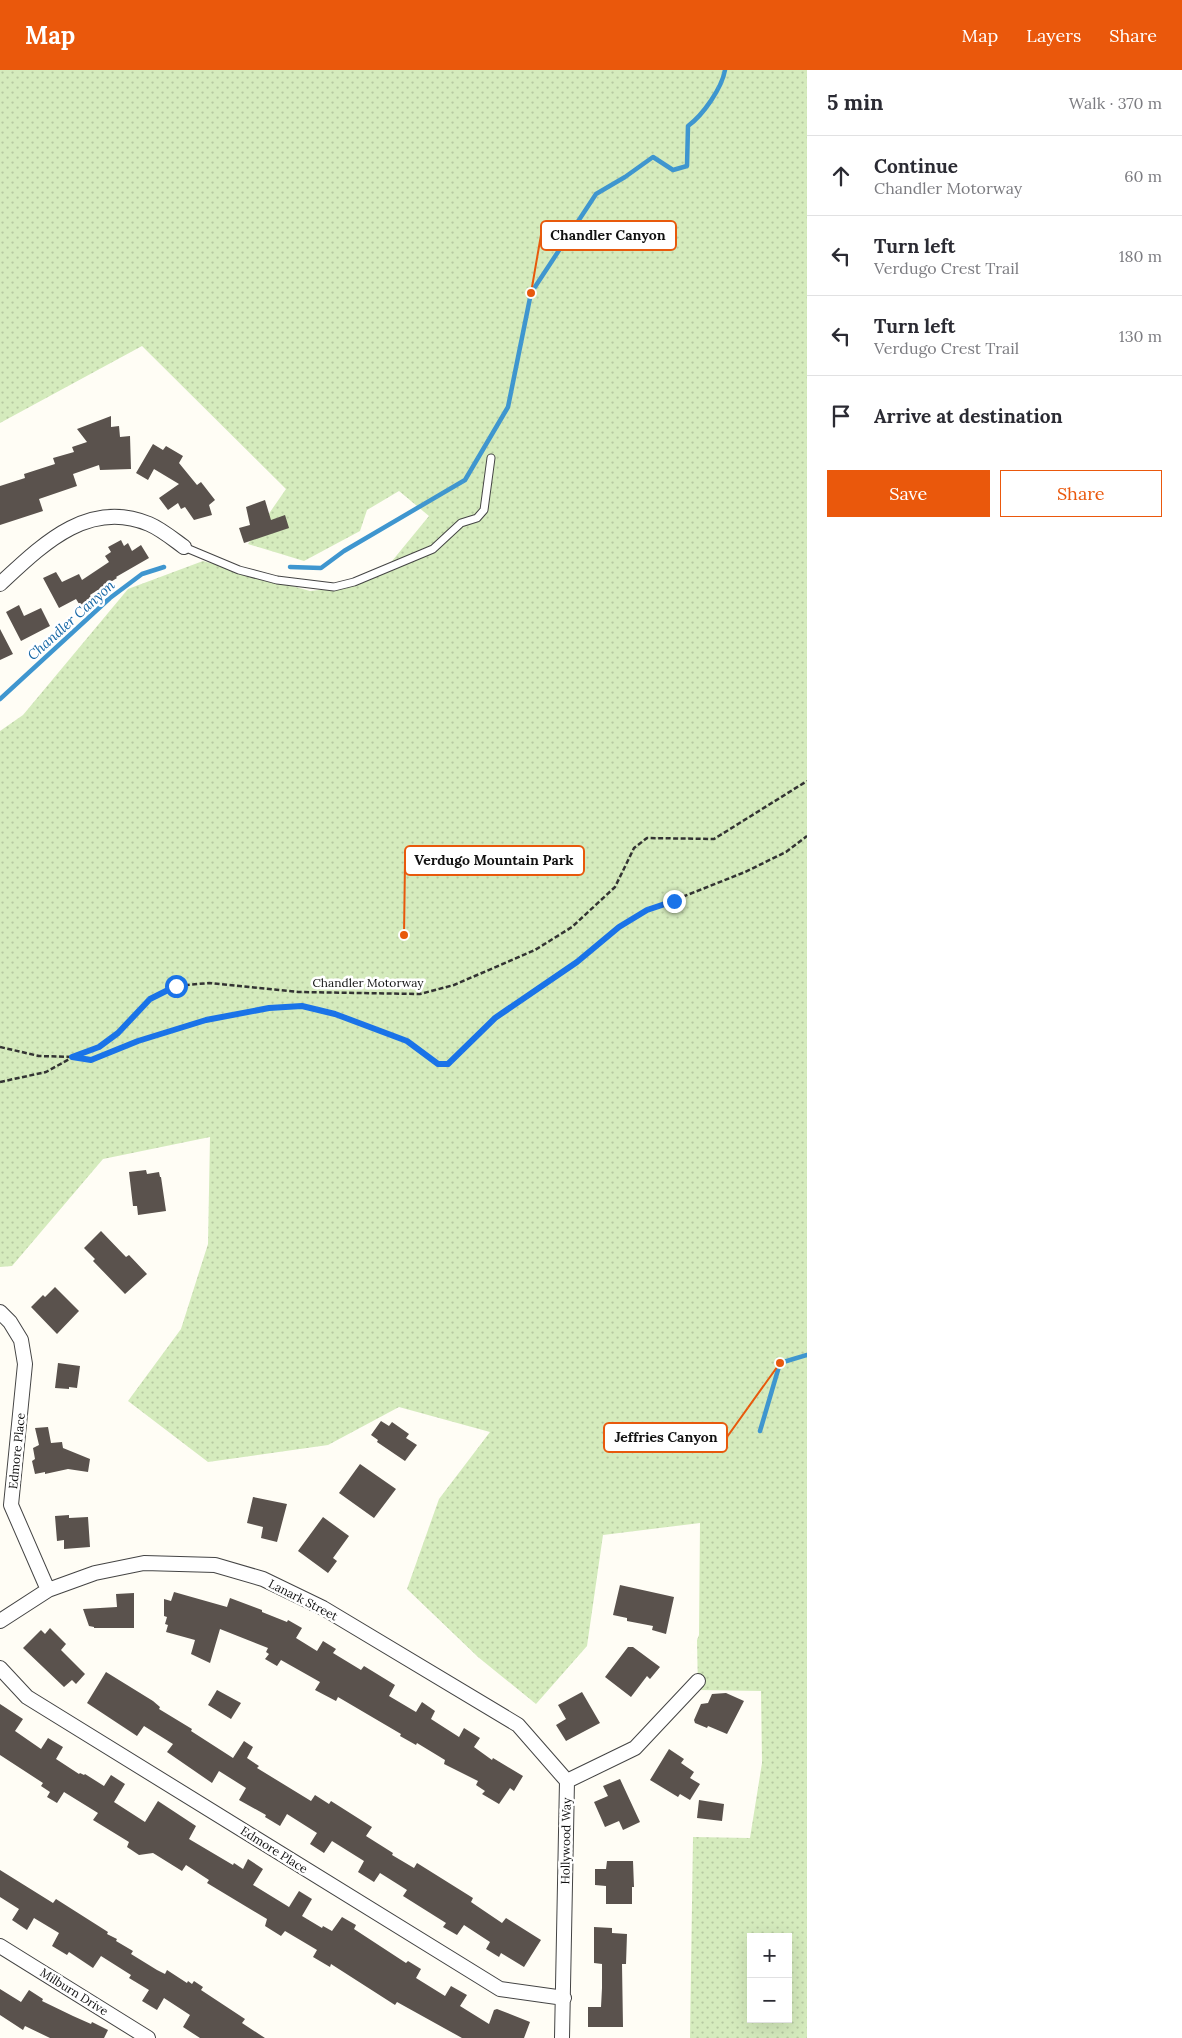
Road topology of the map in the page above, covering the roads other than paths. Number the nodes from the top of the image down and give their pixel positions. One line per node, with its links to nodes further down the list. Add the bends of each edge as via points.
1 (491, 458): 2 (lane, via 484,510 477,518 461,523 433,549 354,582 334,587 277,580 239,570)
2 (184, 547): 3 (street, via 149,524 115,515 93,518 57,534)
3 (0, 584)
4 (0, 1312): 5 (street, Edmore Place, via 21,1340 25,1364 11,1505)
5 (48, 1590): 6 (street, Lanark Street); 9 (street, Lanark Street, via 95,1573 144,1563 215,1565 263,1579 323,1608 518,1725)
6 (0, 1621)
7 (0, 1668): 11 (street, Edmore Place, via 27,1697 500,1989)
8 (698, 1681): 9 (street, Hollywood Way, via 635,1748)
9 (567, 1781): 11 (street, Hollywood Way)
10 (0, 1946): 12 (street, Milburn Drive)
11 (564, 1998): 13 (street, Hollywood Way)
12 (148, 2038)
13 (562, 2038)

